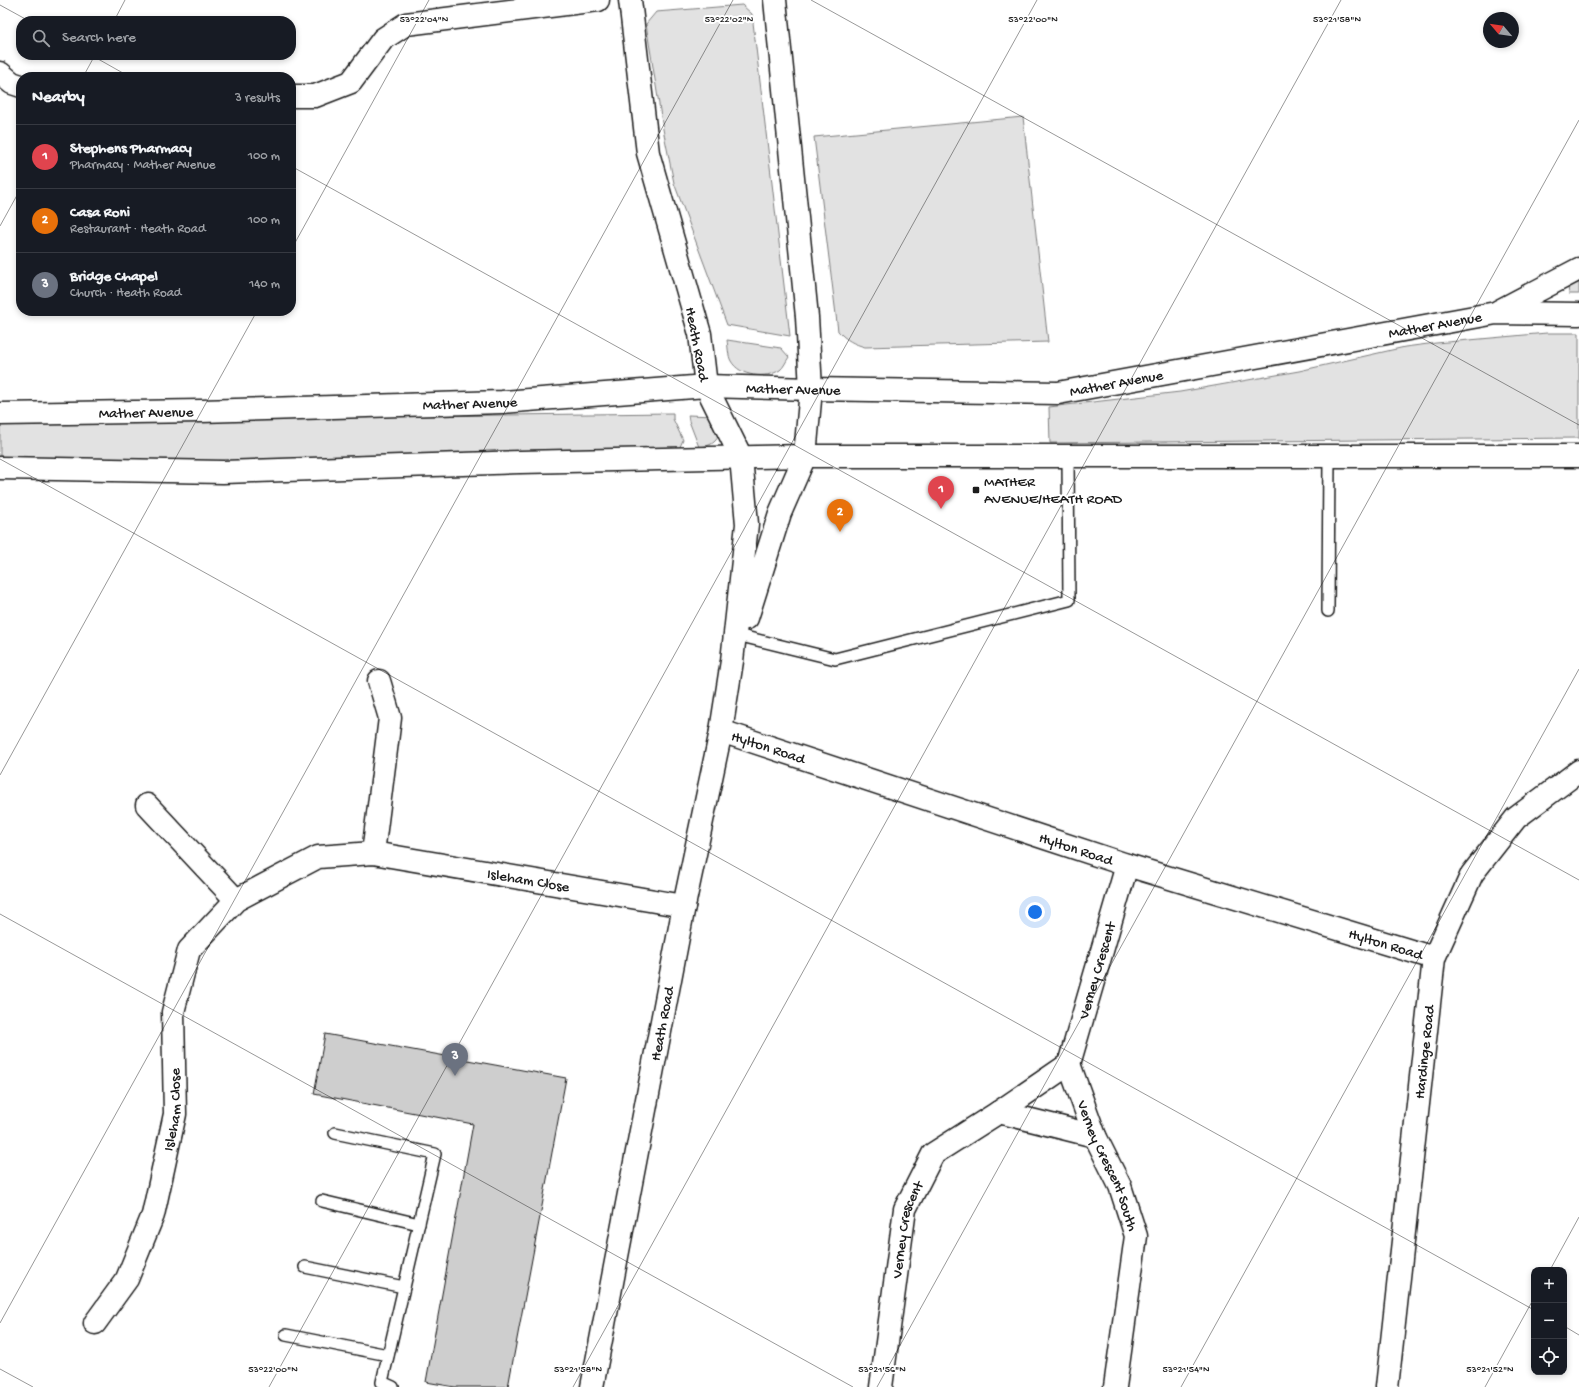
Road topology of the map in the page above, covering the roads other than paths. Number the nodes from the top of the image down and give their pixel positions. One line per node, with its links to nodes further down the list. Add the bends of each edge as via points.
1 (598, 0): 6 (street, via 406,24 383,39 351,82 315,96)
2 (630, 0): 10 (street, Heath Road, via 648,153 700,334)
3 (775, 0): 11 (street, Heath Road, via 806,309)
4 (0, 73): 5 (street)
5 (16, 84)
6 (296, 96)
7 (1579, 269): 8 (street)
8 (1496, 312): 9 (street, Mather Avenue); 11 (street, Mather Avenue, via 1058,393)
9 (1579, 314)
10 (706, 386): 11 (street, Mather Avenue); 12 (street, Mather Avenue, via 502,402); 17 (street, Heath Road)
11 (811, 389): 13 (street, Heath Road)
12 (0, 414)
13 (805, 456): 14 (street); 17 (street); 20 (street, Heath Road, via 780,513)
14 (1068, 456): 15 (street); 20 (lane, via 1068,600 836,659)
15 (1329, 456): 16 (street); 19 (lane)
16 (1579, 456)
17 (741, 457): 18 (street, via 223,472); 21 (street, Heath Road, via 747,524)
18 (0, 468)
19 (1328, 611)
20 (741, 636): 21 (street, Heath Road)
21 (732, 661): 23 (street, Heath Road)
22 (379, 681): 26 (street, via 390,718)
23 (721, 731): 27 (street, Hylton Road); 29 (street, Heath Road)
24 (1579, 771): 30 (street, Hardinge Road, via 1516,818 1491,849 1472,874)
25 (147, 805): 28 (street)
26 (373, 853): 28 (street, Isleham Close, via 318,857); 29 (street, Isleham Close)
27 (1127, 866): 30 (street, Hylton Road); 31 (street, Verney Crescent)
28 (236, 900): 39 (street, Isleham Close, via 189,950 173,1012 175,1114 153,1215 128,1279)
29 (684, 906): 43 (street, Heath Road)
30 (1434, 958): 46 (street, Hardinge Road)
31 (1069, 1064): 32 (street, Verney Crescent); 34 (street, Verney Crescent South)
32 (999, 1112): 34 (street); 44 (street, Verney Crescent, via 933,1154 905,1209)
33 (334, 1132): 36 (lane, via 435,1154)
34 (1095, 1136): 45 (street, Verney Crescent South, via 1120,1186 1136,1236)
35 (322, 1201): 36 (lane)
36 (419, 1224): 38 (lane)
37 (305, 1267): 38 (lane)
38 (404, 1287): 41 (lane)
39 (95, 1323)
40 (286, 1335): 41 (lane)
41 (388, 1355): 42 (lane, via 382,1382)
42 (393, 1387)
43 (592, 1387)
44 (881, 1387)
45 (1115, 1387)
46 (1387, 1387)

